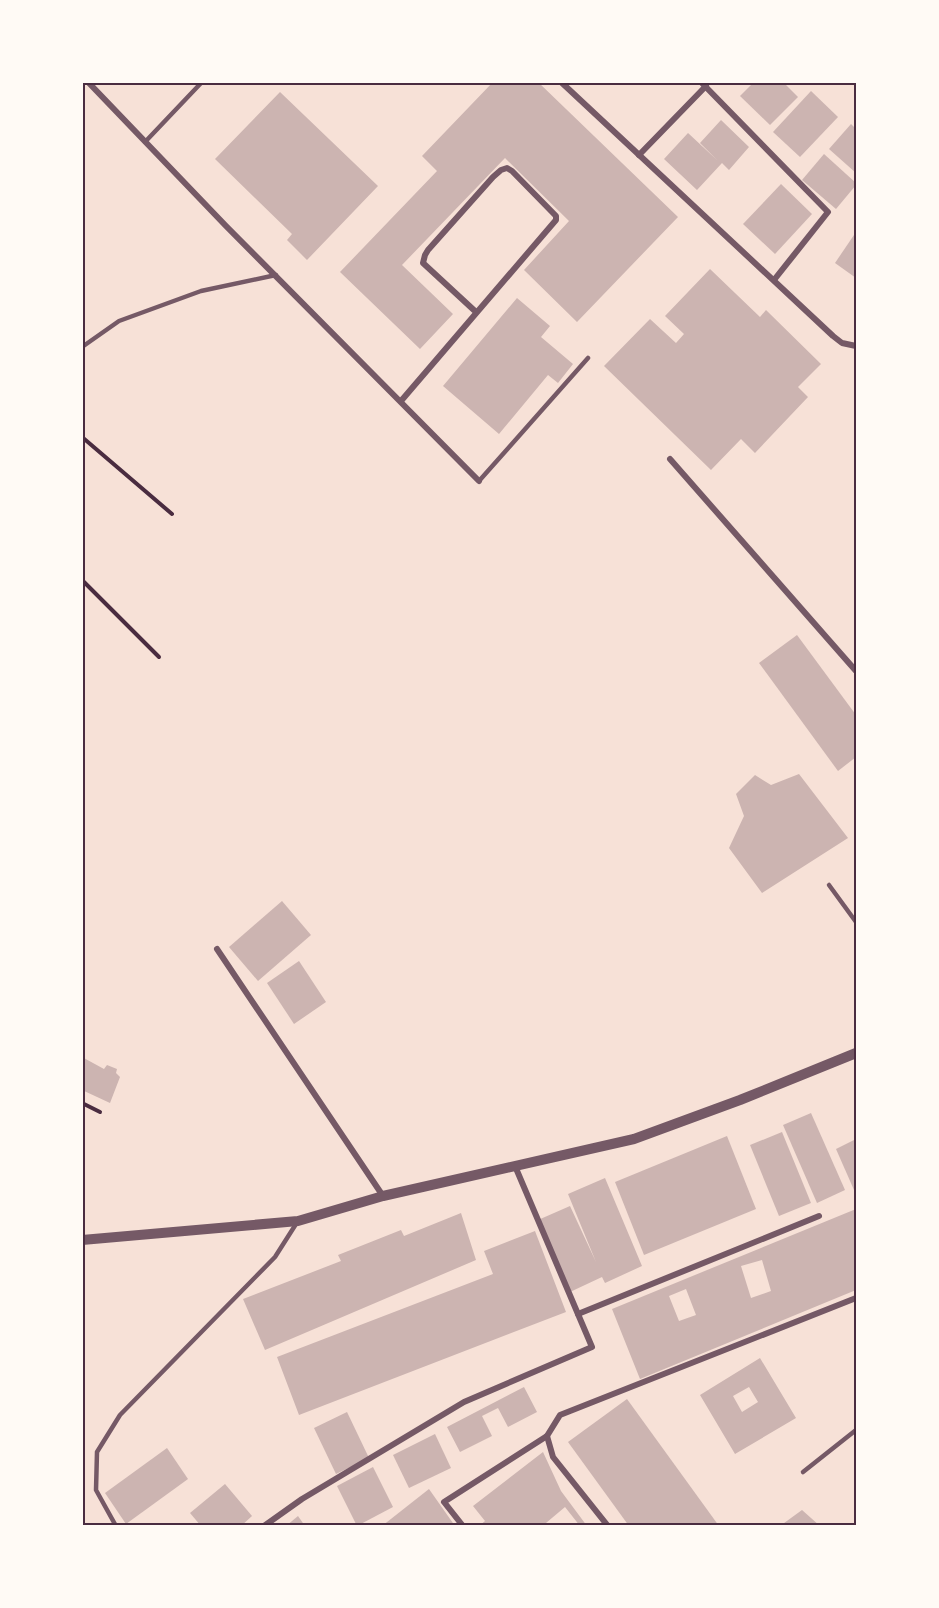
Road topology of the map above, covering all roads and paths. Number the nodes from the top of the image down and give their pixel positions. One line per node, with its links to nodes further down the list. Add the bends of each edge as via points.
1 (88, 82): 5 (street)
2 (201, 82): 5 (lane)
3 (561, 82): 6 (street)
4 (704, 84): 6 (street); 8 (street, via 828,212)
5 (145, 142): 7 (street)
6 (639, 155): 8 (street)
7 (276, 275): 10 (lane, via 180,298 119,321); 13 (street)
8 (774, 280): 11 (street, via 842,343)
9 (476, 312): 9 (street, via 556,220 507,168 493,177 428,250 423,263); 13 (street)
10 (82, 346)
11 (856, 346)
12 (588, 358): 16 (lane)
13 (400, 401): 16 (street)
14 (82, 437): 17 (path)
15 (670, 459): 20 (street)
16 (479, 481)
17 (172, 514)
18 (82, 580): 19 (path)
19 (159, 657)
20 (856, 671)
21 (829, 885): 22 (lane)
22 (856, 922)
23 (217, 949): 28 (street)
24 (856, 1053): 27 (street, via 634,1139)
25 (82, 1103): 26 (path)
26 (100, 1112)
27 (515, 1166): 28 (street); 33 (street)
28 (382, 1196): 30 (street)
29 (819, 1216): 33 (street)
30 (298, 1221): 31 (street); 37 (lane, via 275,1257 120,1415 103,1443 98,1452 96,1490)
31 (82, 1240)
32 (856, 1298): 35 (street, via 560,1415)
33 (578, 1314): 38 (street, via 592,1347 464,1402)
34 (856, 1430): 36 (lane)
35 (547, 1436): 39 (street, via 444,1502); 40 (street, via 553,1456)
36 (803, 1472)
37 (116, 1526)
38 (264, 1526)
39 (463, 1526)
40 (608, 1526)

